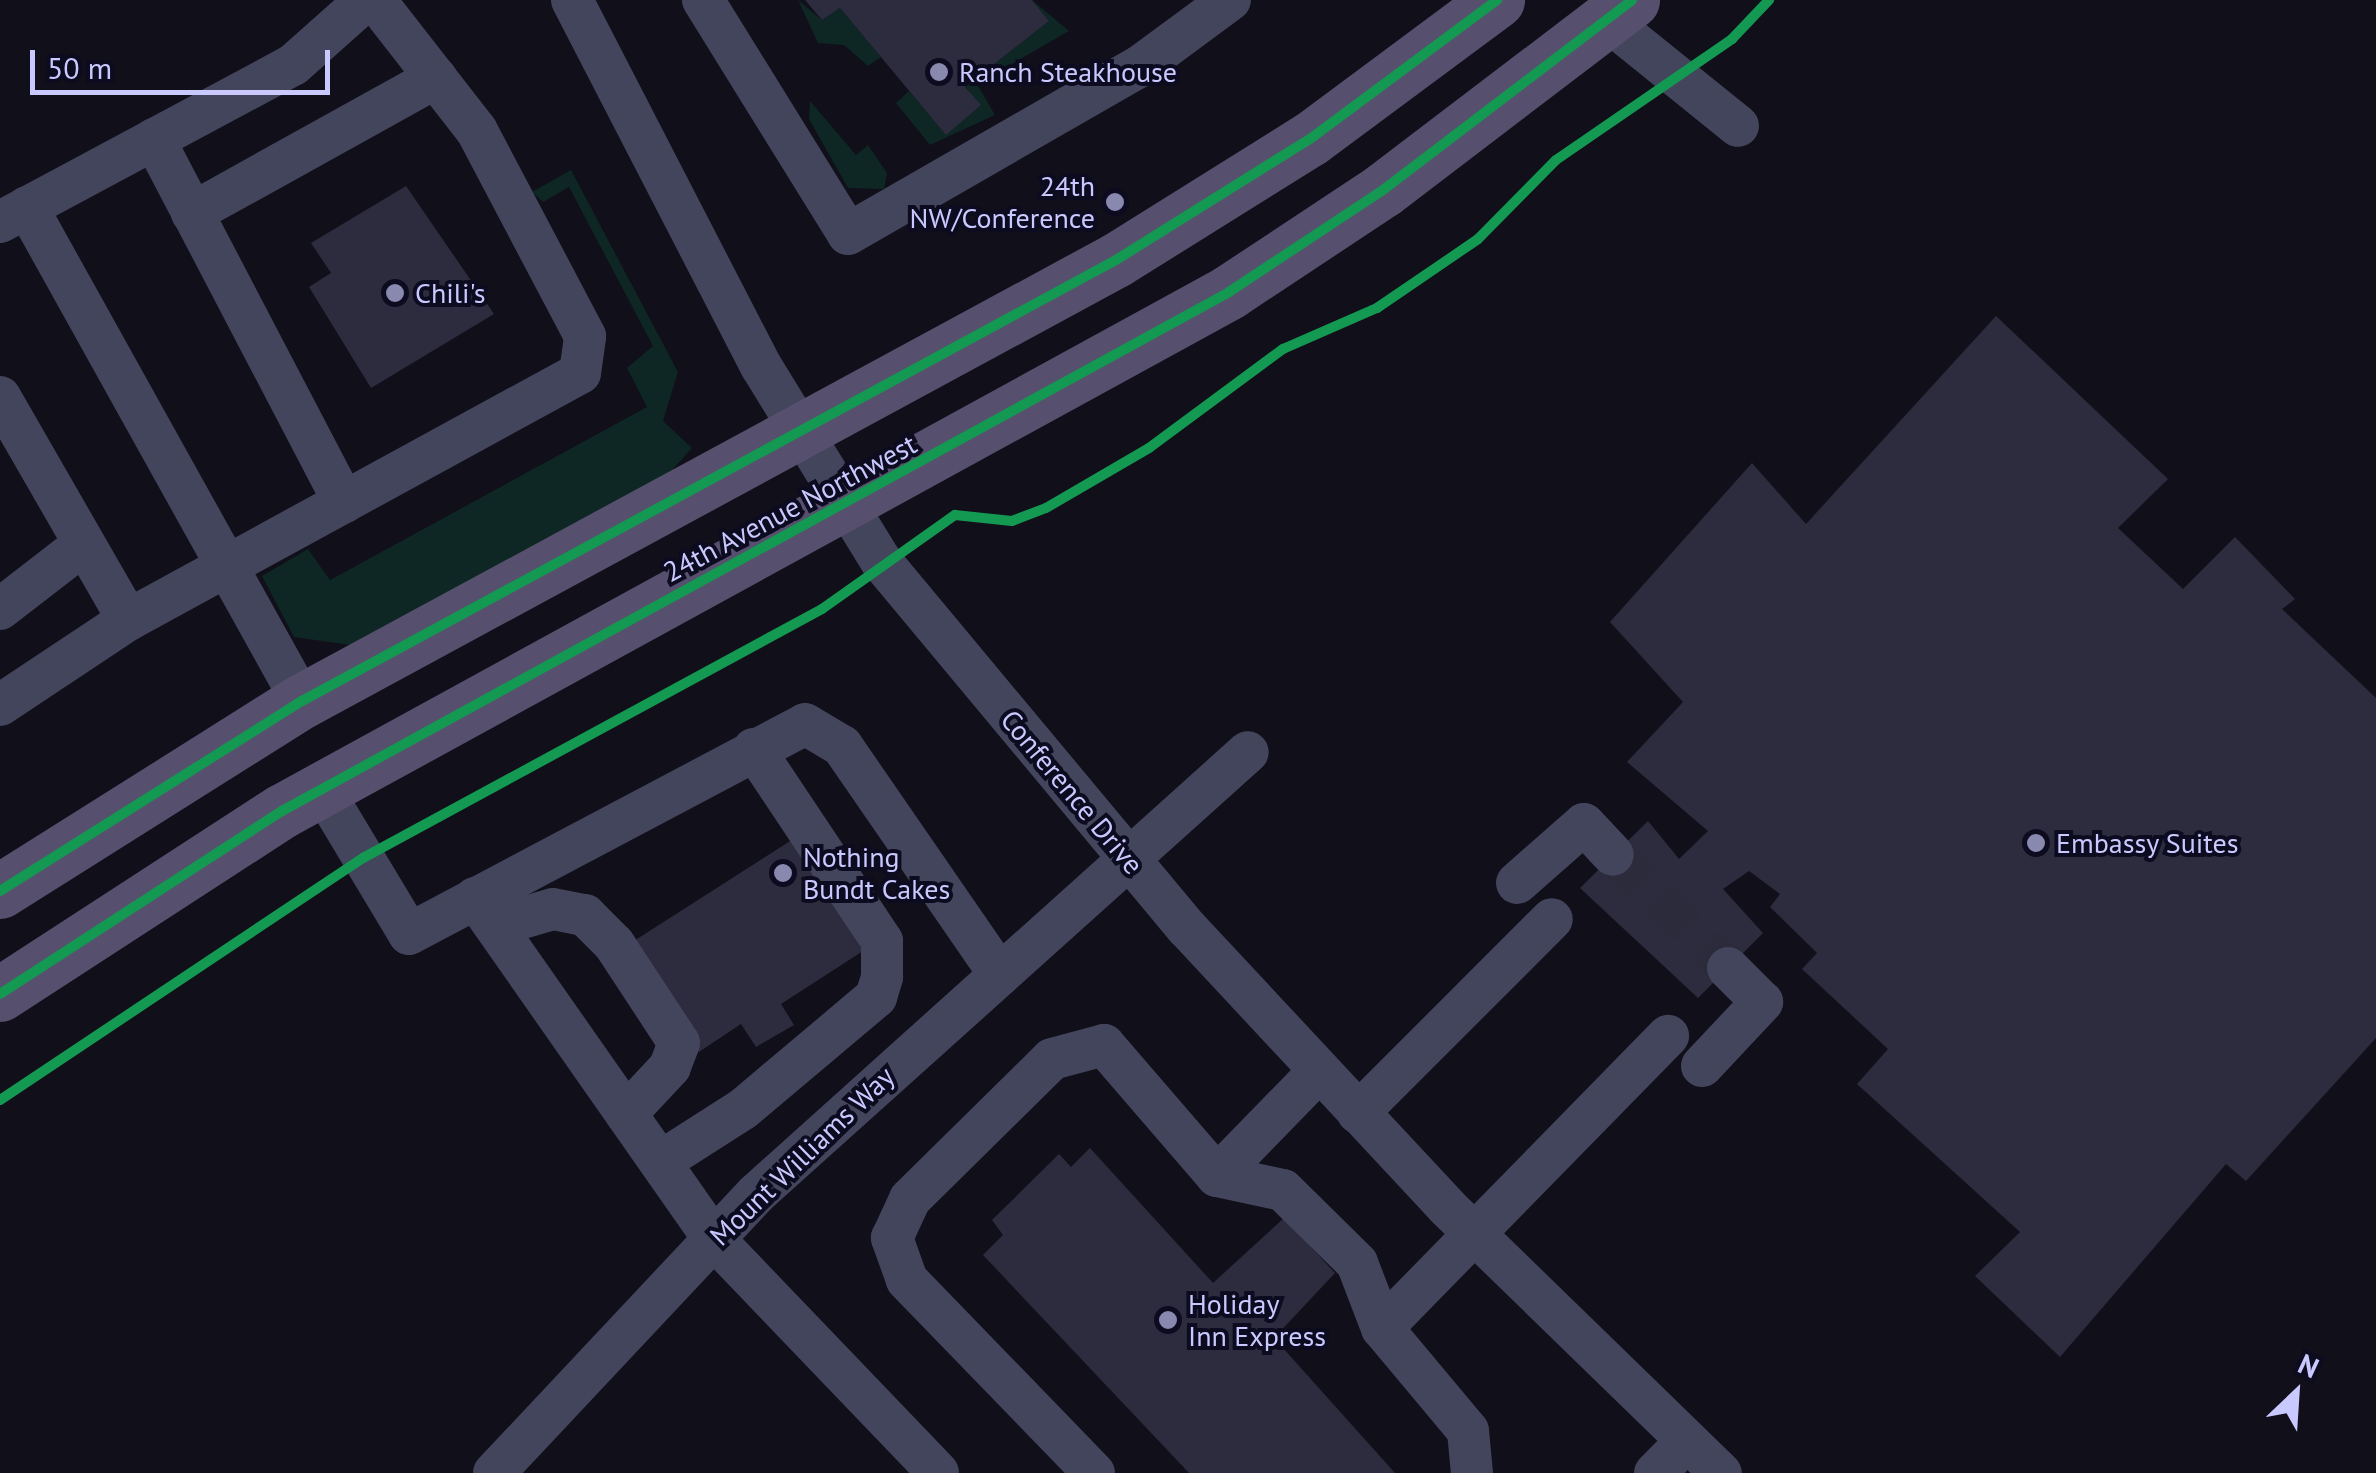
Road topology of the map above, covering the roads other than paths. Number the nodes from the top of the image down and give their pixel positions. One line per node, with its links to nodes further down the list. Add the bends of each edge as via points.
1 (366, 0): 10 (street, via 293,65)
2 (374, 0): 8 (street)
3 (572, 0): 14 (street, Conference Drive, via 590,50)
4 (703, 0): 5 (street, via 848,234 1139,67)
5 (1230, 0)
6 (1497, 0): 14 (main road, via 1214,200)
7 (1620, 10): 9 (street); 16 (main road, 24th Avenue Northwest, via 1229,292)
8 (436, 78): 11 (street); 15 (street, via 476,130 590,354 566,384)
9 (1738, 126)
10 (154, 139): 11 (street); 12 (street)
11 (192, 213): 15 (street)
12 (14, 215): 18 (street)
13 (0, 398): 17 (street)
14 (801, 431): 16 (street, Conference Drive); 21 (main road)
15 (344, 502): 18 (street)
16 (846, 504): 25 (main road, 24th Avenue Northwest); 27 (street, Conference Drive, via 881,561)
17 (84, 544): 19 (street); 20 (street)
18 (226, 565): 20 (street); 21 (street)
19 (0, 609)
20 (128, 620): 22 (street)
21 (302, 701): 29 (main road)
22 (0, 705)
23 (754, 749): 30 (street); 33 (street, via 805,724 842,746); 40 (street, via 882,940 882,977 876,997 758,1096)
24 (1248, 752): 27 (street, Mount Williams Way)
25 (322, 788): 30 (street, via 408,934); 34 (main road, 24th Avenue Northwest, via 145,893)
26 (1613, 855): 28 (street, via 1584,824)
27 (1133, 864): 33 (street, Mount Williams Way); 37 (street, Conference Drive)
28 (1517, 883)
29 (0, 891)
30 (485, 912): 39 (street); 39 (street, via 553,909 586,915 614,944 679,1043 670,1067)
31 (1552, 919): 38 (street)
32 (1728, 968): 36 (street, via 1762,1002)
33 (1000, 975): 43 (street, Mount Williams Way)
34 (0, 994)
35 (1668, 1036): 42 (street)
36 (1702, 1066)
37 (1320, 1072): 38 (street, Conference Drive); 41 (street)
38 (1358, 1113): 42 (street, Conference Drive)
39 (626, 1114): 40 (street)
40 (660, 1162): 43 (street)
41 (1217, 1176): 44 (street, via 1283,1190 1357,1262); 48 (street, via 1104,1045 1052,1059 910,1198 892,1238 907,1280)
42 (1476, 1235): 44 (street); 45 (street, Conference Drive)
43 (714, 1238): 46 (street, Mount Williams Way); 47 (street)
44 (1382, 1328): 49 (street, via 1468,1431)
45 (1686, 1441): 50 (street); 51 (street, Conference Drive)
46 (494, 1473)
47 (938, 1473)
48 (1094, 1473)
49 (1472, 1473)
50 (1655, 1473)
51 (1721, 1473)

